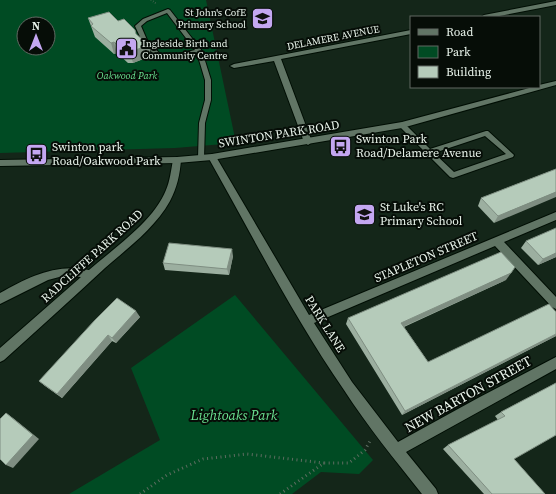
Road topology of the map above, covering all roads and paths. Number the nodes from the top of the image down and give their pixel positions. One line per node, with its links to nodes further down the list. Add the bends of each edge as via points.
1 (556, 3): 2 (street)
2 (489, 16)
3 (410, 32): 5 (street, DELAMERE AVENUE)
4 (199, 51): 4 (lane, via 168,11 144,20 138,26 145,41 159,57 170,58); 13 (lane, via 208,80 208,100 202,123)
5 (277, 58): 6 (street); 11 (street, DELAMERE AVENUE)
6 (234, 66)
7 (556, 83): 8 (street, SWINTON PARK ROAD)
8 (540, 87)
9 (538, 88): 10 (street, SWINTON PARK ROAD)
10 (402, 125): 11 (street, SWINTON PARK ROAD); 12 (lane)
11 (308, 142): 13 (street, SWINTON PARK ROAD)
12 (429, 152): 12 (lane, via 486,133 511,155 453,175)
13 (206, 157): 14 (street, SWINTON PARK ROAD); 21 (street, PARK LANE)
14 (178, 160): 15 (street, SWINTON PARK ROAD); 18 (street, RADCLIFFE PARK ROAD, via 173,186 162,209)
15 (0, 163)
16 (556, 216): 17 (street, STAPLETON STREET)
17 (497, 241): 20 (street); 21 (street, STAPLETON STREET)
18 (91, 275): 19 (street, via 63,272 41,278); 22 (street, RADCLIFFE PARK ROAD)
19 (0, 299)
20 (556, 304)
21 (307, 321): 24 (street, PARK LANE, via 348,386)
22 (0, 356)
23 (556, 363): 25 (street, NEW BARTON STREET)
24 (378, 426): 25 (street, PARK LANE); 26 (path, via 365,450 349,463)
25 (395, 451): 27 (street, PARK LANE)
26 (324, 463): 28 (path, via 246,454 203,459 167,475); 29 (path)
27 (425, 492)
28 (140, 494)
29 (280, 494)

